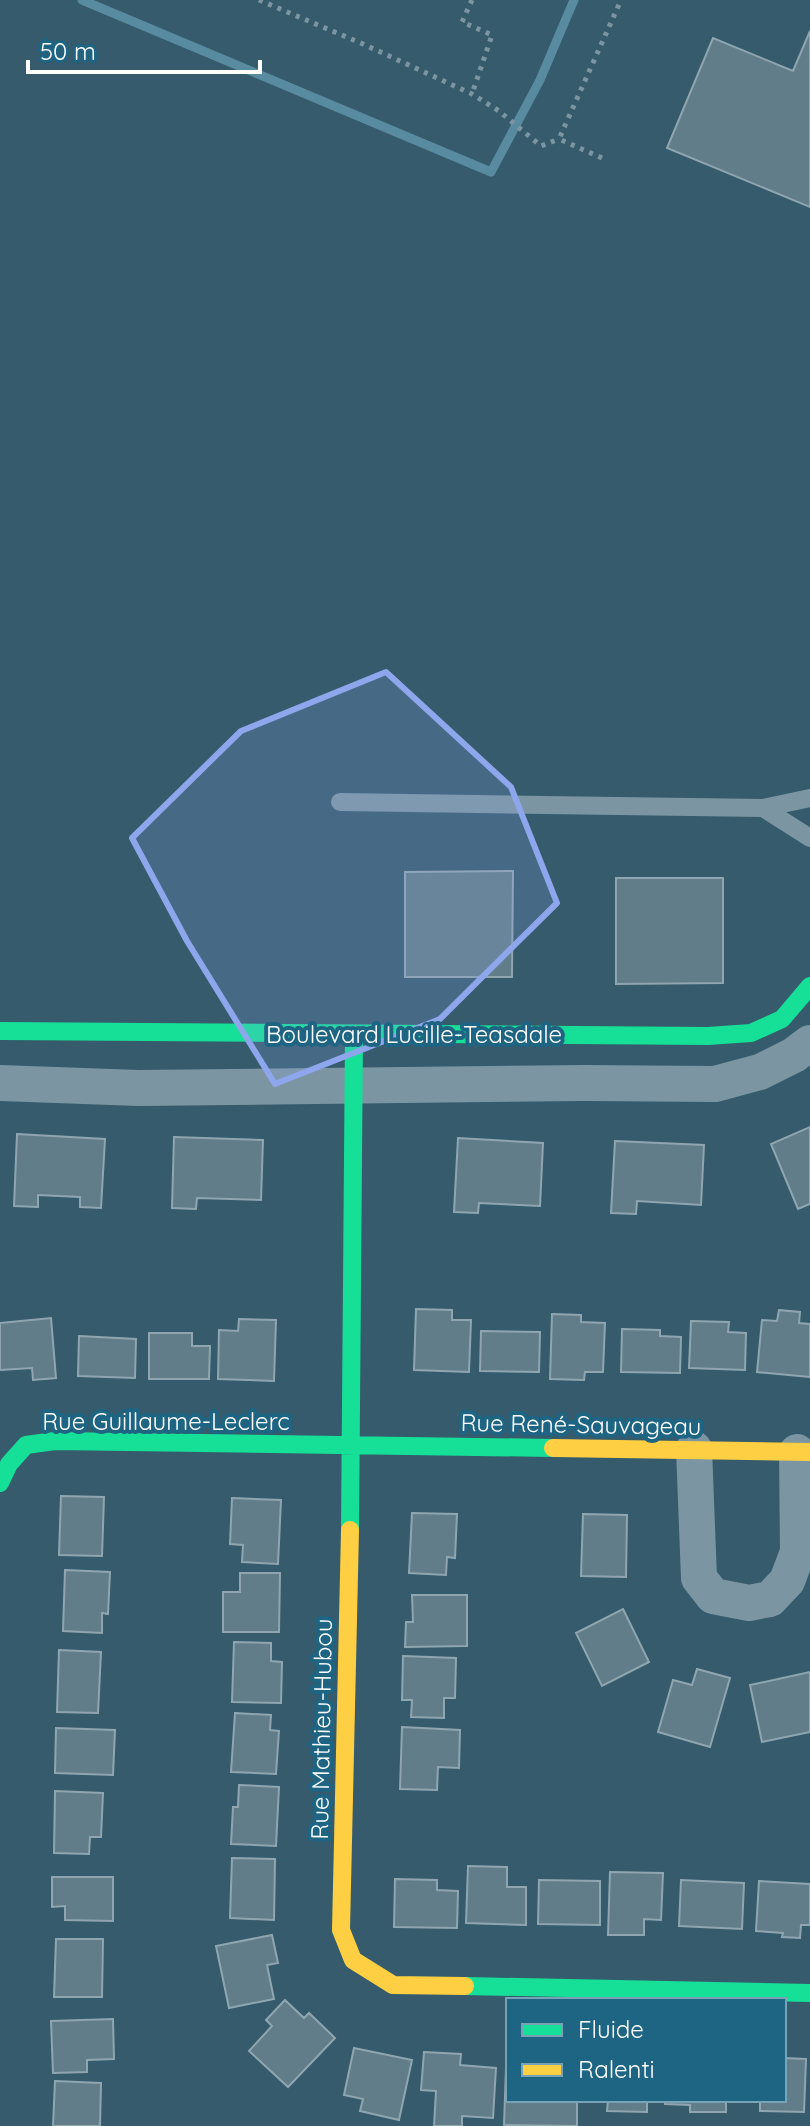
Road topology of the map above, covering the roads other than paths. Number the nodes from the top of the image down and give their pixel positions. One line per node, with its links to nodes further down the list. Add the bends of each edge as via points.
1 (810, 798): 3 (lane)
2 (340, 802): 3 (lane)
3 (763, 808): 4 (lane)
4 (810, 838)
5 (810, 986): 7 (street, Boulevard Lucille-Teasdale, via 782,1019 751,1033)
6 (0, 1031): 7 (street, Boulevard Lucille-Teasdale)
7 (354, 1034): 10 (street, Rue Mathieu-Hubou)
8 (810, 1043): 10 (street, Boulevard Lucille-Teasdale, via 760,1072 715,1084)
9 (0, 1083): 10 (street, Boulevard Lucille-Teasdale, via 139,1088)
10 (353, 1084): 11 (street, Rue Mathieu-Hubou)
11 (352, 1445): 12 (street, Rue René-Sauvageau); 14 (street, Rue Guillaume-Leclerc, via 55,1441 26,1445); 15 (street, Rue Mathieu-Hubou, via 341,1930 353,1960 393,1985)
12 (694, 1449): 13 (street, Rue René-Sauvageau); 13 (street, via 699,1578 713,1596 749,1603 770,1599 787,1581 798,1552)
13 (804, 1452)
14 (0, 1483)
15 (810, 1993)

